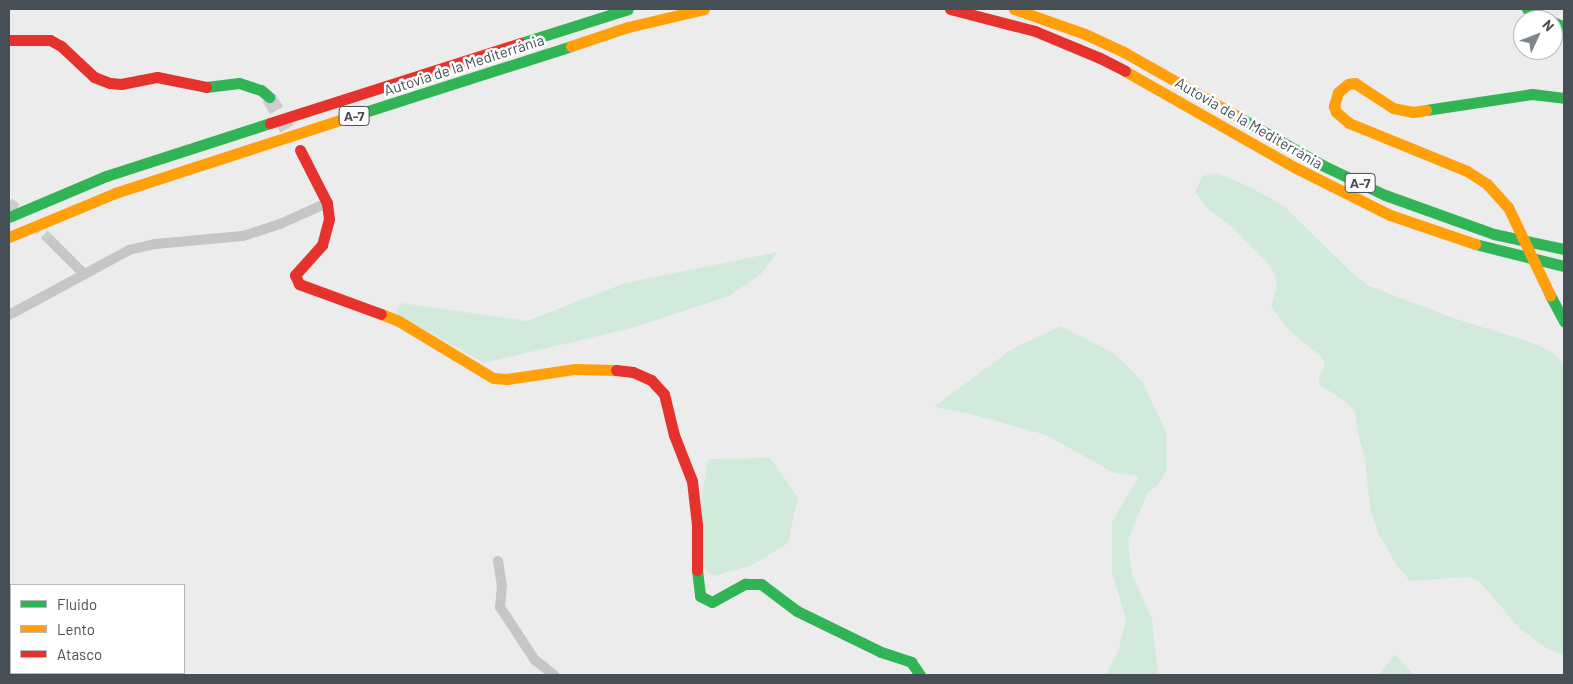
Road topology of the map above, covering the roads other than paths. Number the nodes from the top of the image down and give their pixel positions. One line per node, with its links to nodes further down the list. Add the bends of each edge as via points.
1 (628, 9): 10 (main road, Autovia de la Mediterrània / A-7, via 106,176)
2 (704, 9): 11 (main road, Autovia de la Mediterrània / A-7, via 628,27 124,190)
3 (950, 9): 14 (main road, Autovia de la Mediterrània / A-7, via 1036,31 1100,58 1296,168 1390,215 1470,243)
4 (1014, 9): 13 (main road, Autovia de la Mediterrània / A-7, via 1085,34 1172,78 1322,165 1385,195 1494,234)
5 (9, 40): 6 (main road, via 50,40 94,77 110,83 122,84 157,77 208,86 239,83 261,90)
6 (269, 97)
7 (1564, 98): 17 (main road, bridge, via 1532,94 1414,112 1392,108 1355,83 1338,92 1334,106 1349,123 1467,171 1488,184 1508,207)
8 (300, 150): 9 (main road)
9 (327, 203): 15 (street, via 243,236 136,248); 20 (main road, via 327,232 322,245 295,274 299,284 397,320 493,378 501,380 575,370 611,369 633,372 651,380 664,394 674,435 692,481 700,596 716,602 745,584 761,584 797,611 881,652 911,662)
10 (9, 217)
11 (9, 237)
12 (52, 242): 15 (street)
13 (1564, 249)
14 (1564, 266)
15 (84, 274): 16 (street)
16 (9, 315)
17 (1564, 320)
18 (498, 562): 19 (street, via 502,585 500,607 535,660)
19 (554, 675)
20 (920, 675)

